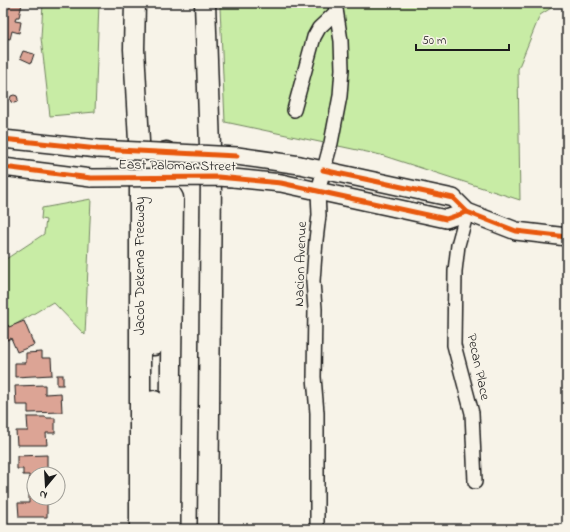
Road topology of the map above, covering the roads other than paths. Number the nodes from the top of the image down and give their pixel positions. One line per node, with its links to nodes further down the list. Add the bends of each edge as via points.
1 (135, 3): 15 (highway, Jacob Dekema Freeway, via 134,49 140,160)
2 (205, 3): 18 (highway, via 211,176)
3 (336, 7): 4 (street, via 314,37); 8 (street, Nacion Avenue, via 341,41 340,96)
4 (294, 110)
5 (3, 139): 6 (main road, East Palomar Street, bridge, via 98,149)
6 (166, 152): 8 (main road, East Palomar Street, bridge, via 237,156); 9 (highway)
7 (3, 167): 9 (main road, East Palomar Street, bridge, via 90,178)
8 (323, 170): 10 (street, Nacion Avenue); 11 (main road, East Palomar Street, via 453,198)
9 (165, 181): 10 (main road, East Palomar Street, bridge, via 218,177 281,183); 13 (highway, via 155,198)
10 (318, 191): 11 (main road, East Palomar Street, via 446,219); 19 (street, Nacion Avenue, via 319,215 313,281)
11 (467, 212): 12 (main road, East Palomar Street, via 516,231); 14 (street, Pecan Place, via 454,271 454,345 472,412)
12 (567, 237)
13 (162, 364): 16 (highway); 17 (highway)
14 (475, 482)
15 (140, 529)
16 (155, 529)
17 (170, 529)
18 (208, 529)
19 (317, 529)

